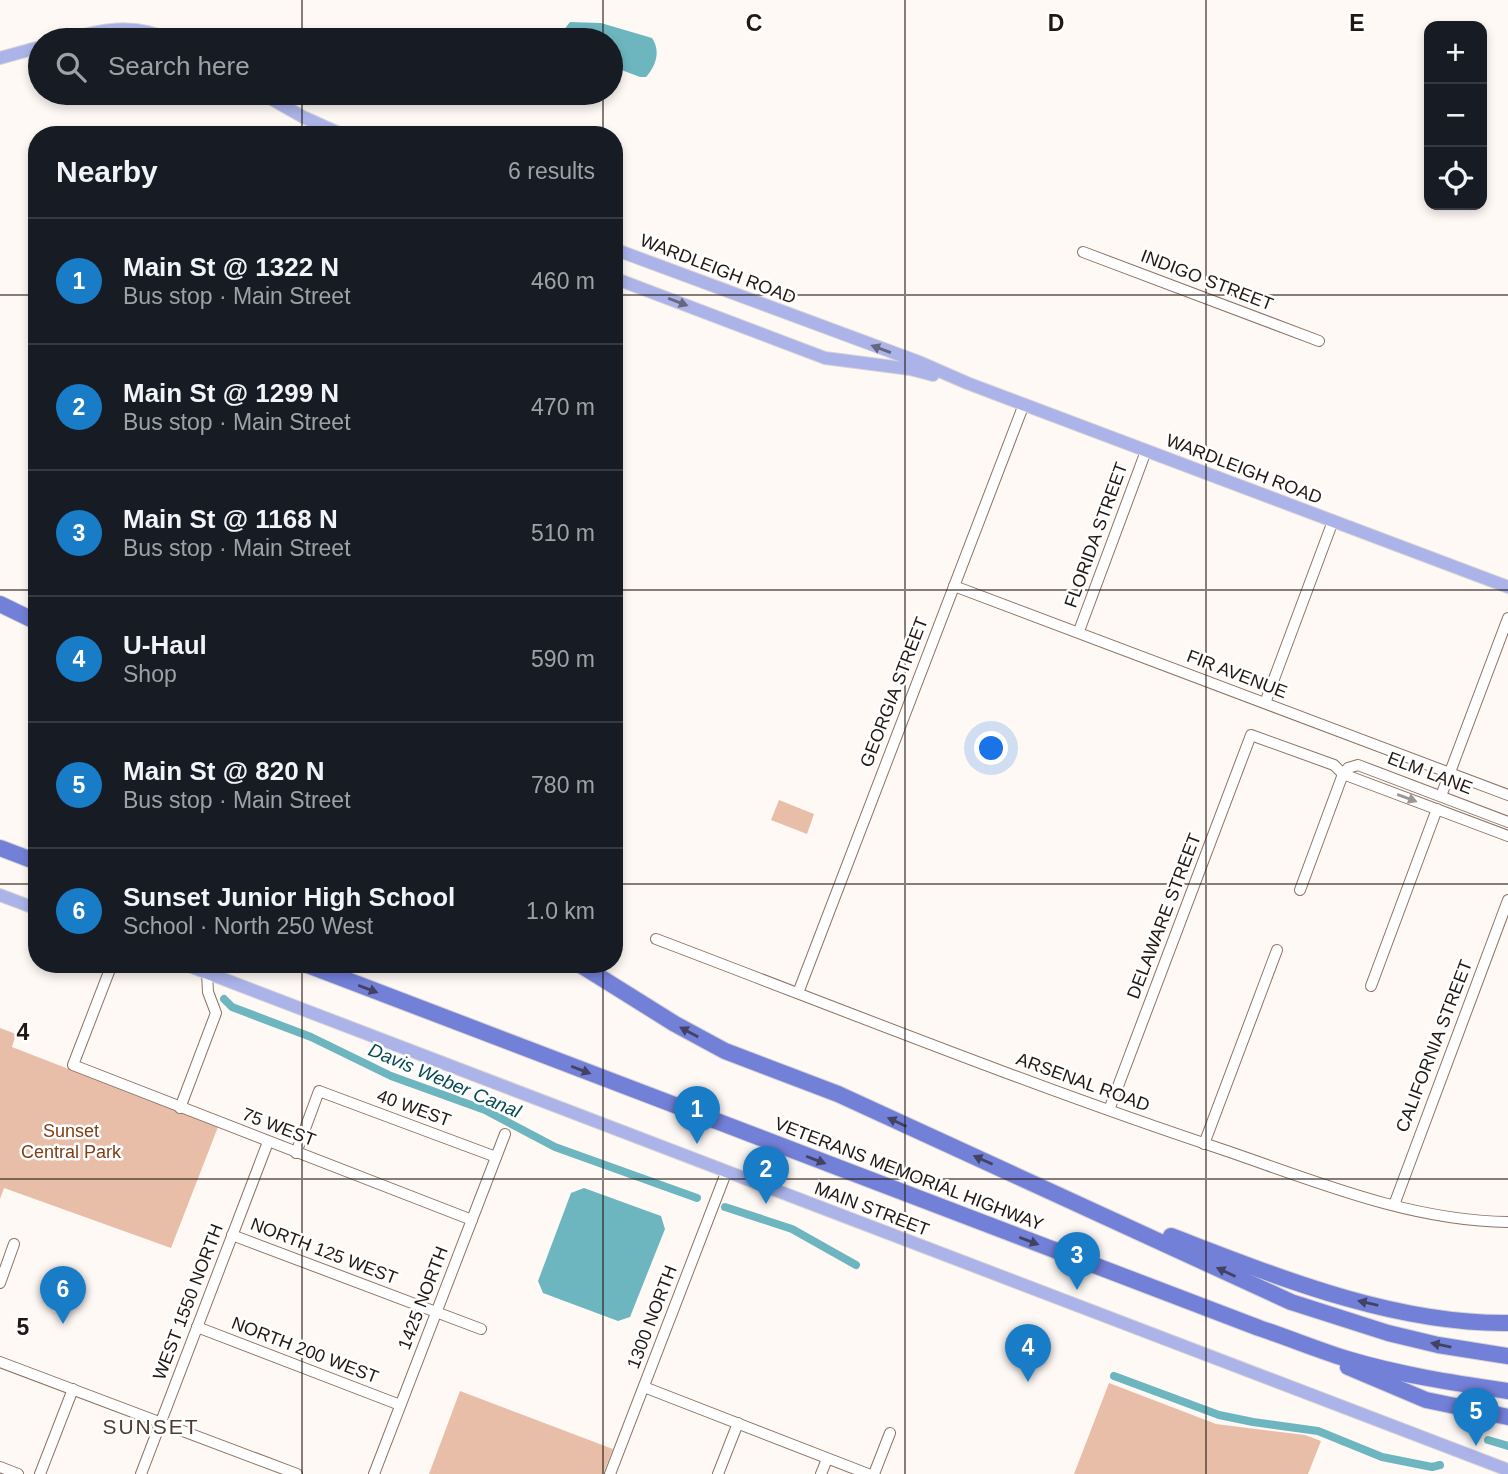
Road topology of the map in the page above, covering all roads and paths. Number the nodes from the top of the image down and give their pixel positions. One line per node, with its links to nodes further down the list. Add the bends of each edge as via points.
1 (28, 50): 2 (main road)
2 (0, 58)
3 (282, 105): 4 (main road)
4 (303, 117): 5 (main road); 6 (main road)
5 (314, 126)
6 (323, 126)
7 (623, 252): 11 (main road, WARDLEIGH ROAD, one-way to 7)
8 (1083, 252): 10 (street, INDIGO STREET)
9 (623, 281): 11 (main road, WARDLEIGH ROAD, one-way to 11, via 825,358 910,369)
10 (1319, 341)
11 (967, 383): 12 (main road, WARDLEIGH ROAD)
12 (1024, 404): 13 (main road, WARDLEIGH ROAD); 15 (street, GEORGIA STREET)
13 (1146, 451): 14 (main road, WARDLEIGH ROAD); 20 (street, FLORIDA STREET)
14 (1333, 521): 16 (main road, WARDLEIGH ROAD); 21 (street)
15 (954, 586): 20 (street, FIR AVENUE); 43 (street, GEORGIA STREET)
16 (1508, 587)
17 (0, 604): 18 (highway)
18 (28, 618)
19 (1508, 618): 23 (street)
20 (1079, 631): 21 (street, FIR AVENUE)
21 (1265, 703): 23 (street, FIR AVENUE)
22 (1251, 735): 24 (street, ELM LANE, via 1334,765); 45 (street, DELAWARE STREET)
23 (1450, 773): 25 (street, FIR AVENUE); 26 (street)
24 (1343, 774): 26 (street, ELM LANE, via 1358,765); 27 (street, ELM LANE, one-way to 27); 32 (street)
25 (1508, 795)
26 (1441, 796): 28 (street, ELM LANE)
27 (1437, 809): 29 (street, ELM LANE); 42 (street)
28 (1508, 822)
29 (1508, 836)
30 (0, 848): 31 (highway)
31 (28, 859)
32 (1300, 890)
33 (0, 895): 35 (main road)
34 (1508, 900): 53 (street, CALIFORNIA STREET)
35 (28, 906)
36 (656, 939): 43 (street, ARSENAL ROAD)
37 (1277, 950): 48 (street)
38 (109, 973): 44 (street, 75 WEST, via 73,1065)
39 (207, 973): 44 (street, via 216,1013); 51 (main road, MAIN STREET)
40 (329, 973): 62 (highway, VETERANS MEMORIAL HIGHWAY, one-way to 62)
41 (592, 973): 52 (highway, VETERANS MEMORIAL HIGHWAY, one-way to 41, via 838,1094 725,1051)
42 (1371, 986)
43 (798, 993): 45 (street, ARSENAL ROAD)
44 (180, 1108): 47 (street, 75 WEST)
45 (1109, 1110): 48 (street, ARSENAL ROAD)
46 (505, 1134): 50 (street, 1425 NORTH)
47 (268, 1142): 49 (street, 75 WEST); 56 (street, WEST 1550 NORTH)
48 (1204, 1144): 53 (street, ARSENAL ROAD)
49 (296, 1153): 50 (street, 40 WEST, via 319,1091); 54 (street, 75 WEST)
50 (496, 1157): 54 (street, 1425 NORTH)
51 (726, 1172): 66 (street, 1300 NORTH); 76 (main road, MAIN STREET)
52 (1051, 1191): 60 (highway, one-way to 52, via 1418,1315 1339,1297); 64 (highway, VETERANS MEMORIAL HIGHWAY, one-way to 52, via 1388,1333 1291,1302)
53 (1394, 1205): 55 (street, ARSENAL ROAD, via 1468,1221)
54 (472, 1220): 59 (street, 1425 NORTH)
55 (1508, 1222)
56 (232, 1235): 59 (street, NORTH 125 WEST); 61 (street, WEST 1550 NORTH)
57 (15, 1244): 58 (street)
58 (0, 1283)
59 (436, 1312): 63 (street, NORTH 125 WEST); 69 (street, 1425 NORTH)
60 (1508, 1323)
61 (197, 1327): 69 (street, NORTH 200 WEST); 71 (street, WEST 1550 NORTH)
62 (1259, 1328): 68 (highway, VETERANS MEMORIAL HIGHWAY, via 1347,1359); 70 (highway, via 1426,1399)
63 (481, 1329)
64 (1508, 1356)
65 (0, 1362): 67 (street)
66 (643, 1387): 72 (street); 82 (street, 1300 NORTH)
67 (73, 1389): 71 (street); 78 (street)
68 (1508, 1391)
69 (400, 1405): 81 (street, 1425 NORTH)
70 (1508, 1418)
71 (161, 1423): 79 (street, WEST 1550 NORTH); 80 (street)
72 (738, 1423): 74 (street); 83 (street)
73 (890, 1433): 86 (street)
74 (827, 1459): 84 (street); 85 (street)
75 (0, 1467): 77 (street)
76 (1508, 1470)
77 (18, 1474)
78 (40, 1474)
79 (141, 1474)
80 (297, 1474)
81 (374, 1474)
82 (610, 1474)
83 (718, 1474)
84 (821, 1474)
85 (868, 1474)
86 (874, 1474)

